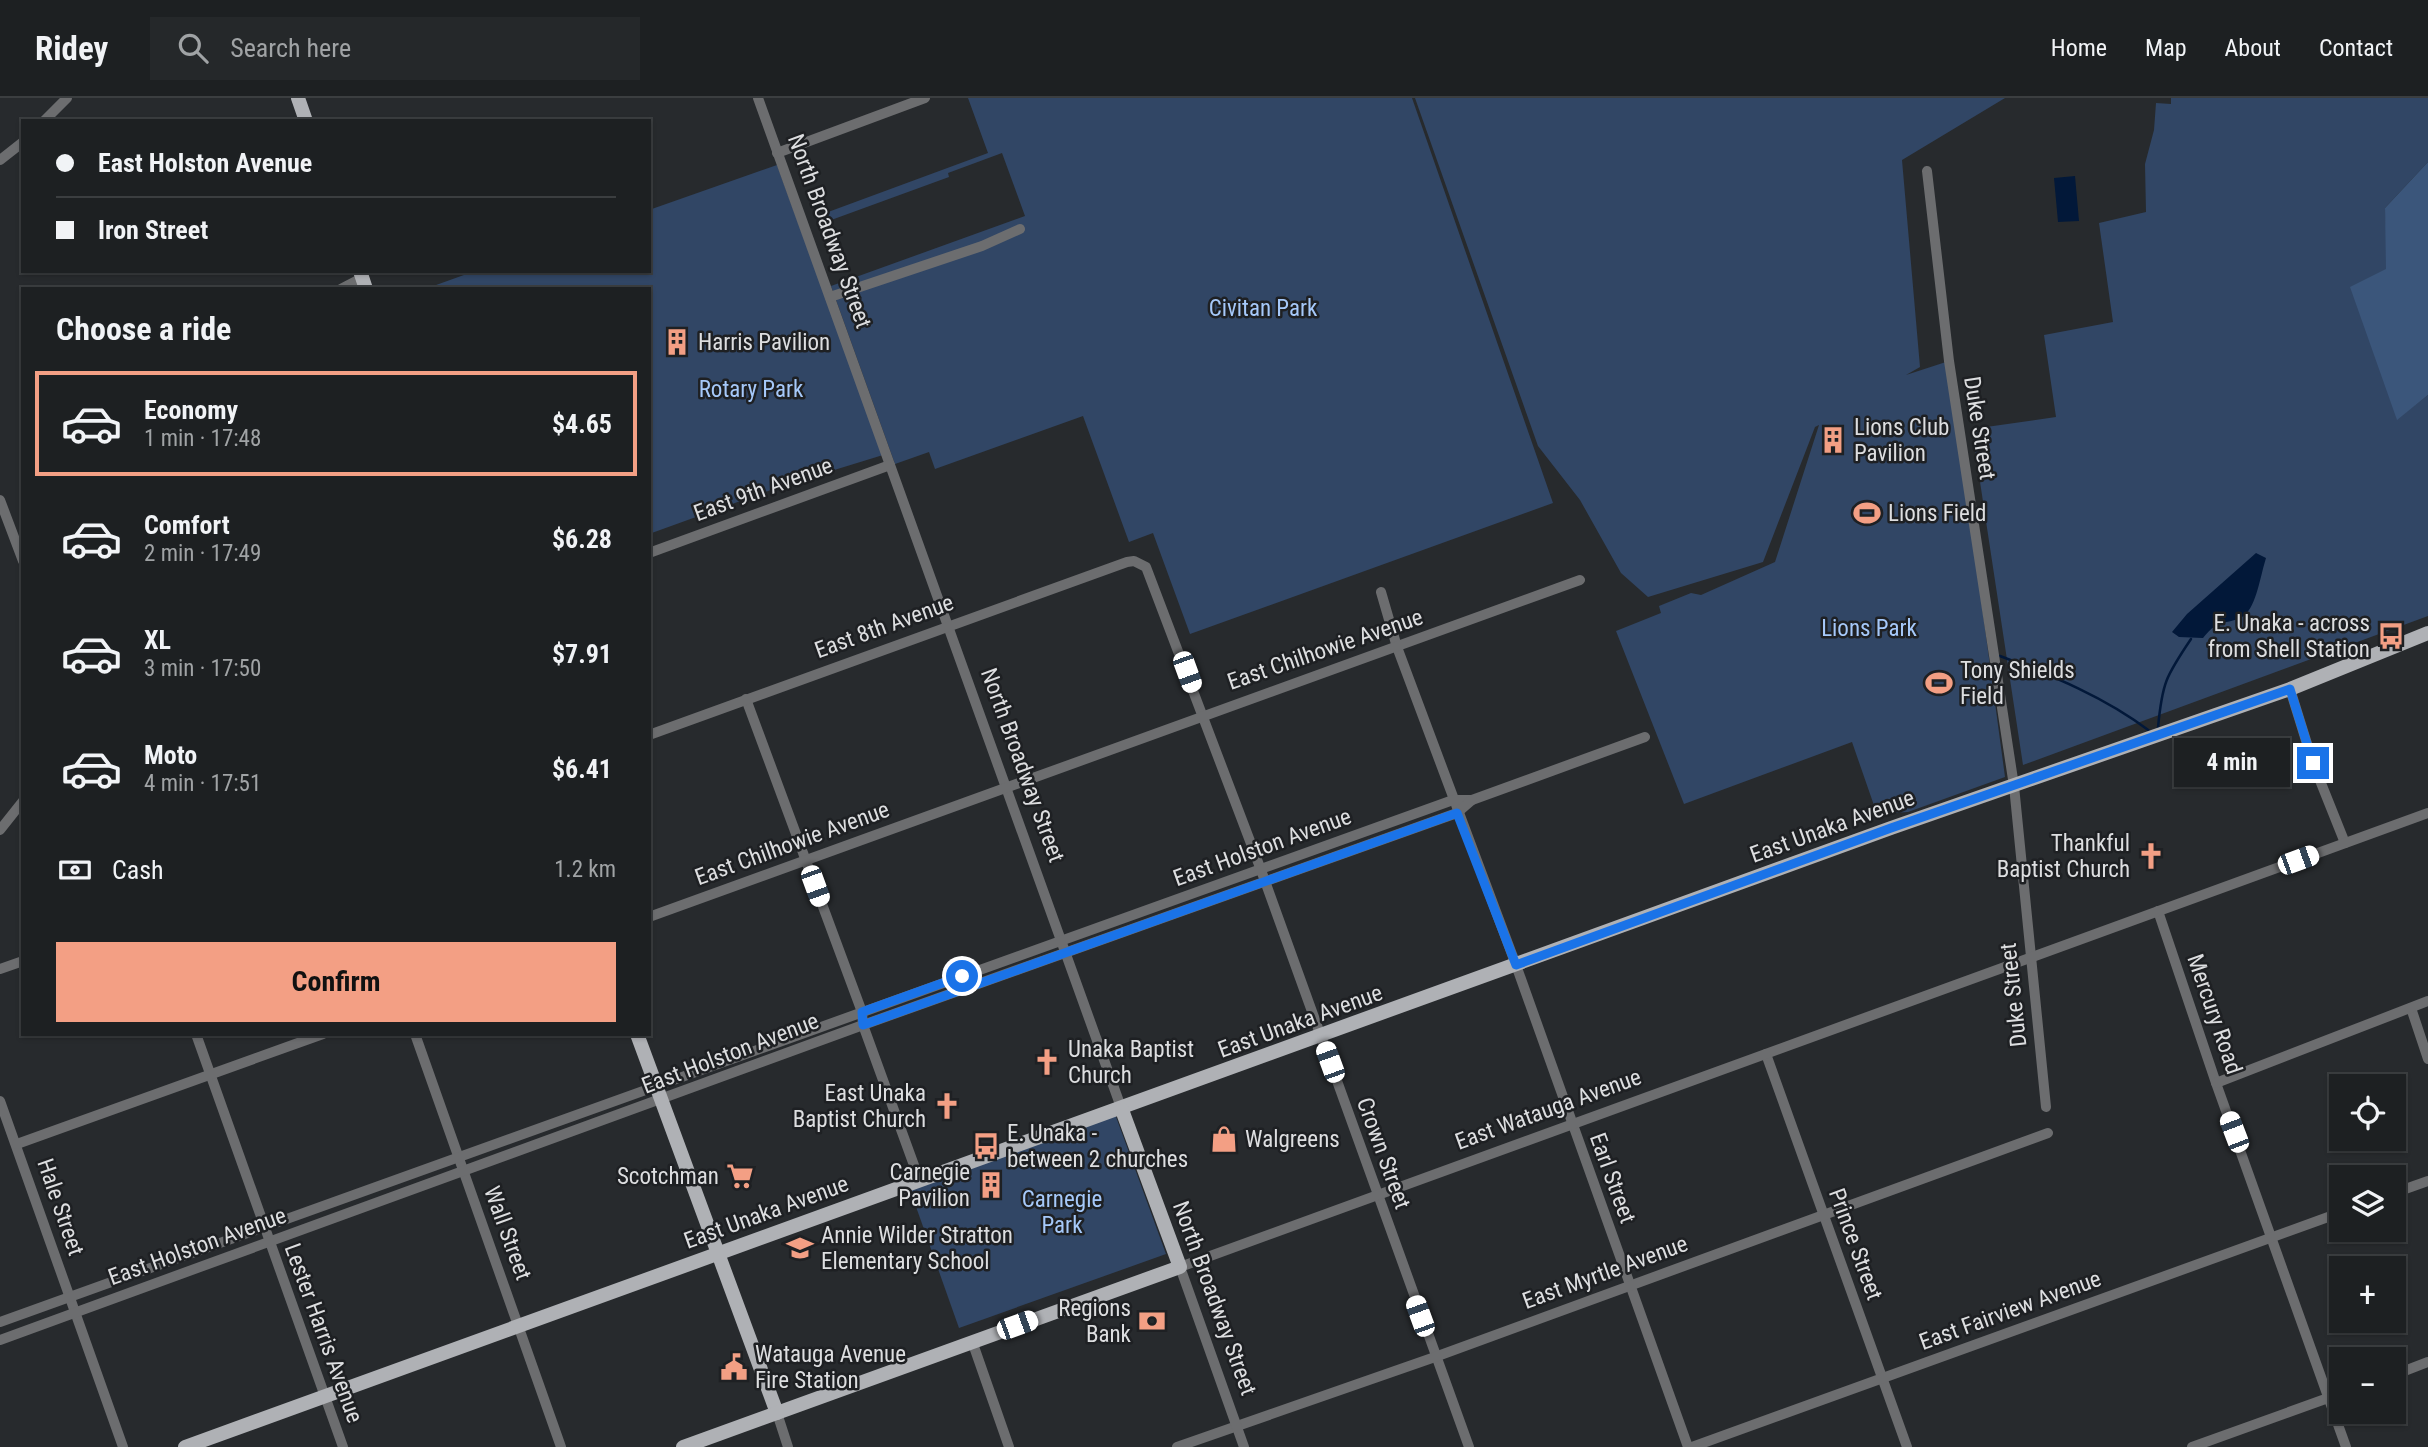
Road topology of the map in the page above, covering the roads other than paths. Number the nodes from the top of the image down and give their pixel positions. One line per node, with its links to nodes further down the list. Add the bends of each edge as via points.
1 (67, 98): 5 (street)
2 (298, 98): 6 (main road)
3 (758, 98): 8 (street, North Broadway Street)
4 (925, 98): 8 (street)
5 (46, 119)
6 (305, 119)
7 (21, 144): 9 (street)
8 (777, 153): 14 (street, North Broadway Street)
9 (0, 160)
10 (1927, 171): 31 (street, Duke Street, via 1949,361)
11 (1020, 229): 14 (street, via 982,247)
12 (363, 279): 13 (street)
13 (345, 287)
14 (830, 297): 15 (street, North Broadway Street)
15 (890, 465): 18 (street, East 9th Avenue); 23 (street, North Broadway Street)
16 (0, 500): 17 (street)
17 (4, 521): 19 (street)
18 (651, 552)
19 (21, 557)
20 (1134, 561): 23 (street, East 8th Avenue); 28 (street, Crown Street, via 1151,575)
21 (1580, 580): 25 (street, East Chilhowie Avenue)
22 (1381, 592): 25 (street, Earl Street)
23 (949, 625): 27 (street, East 8th Avenue); 32 (street, North Broadway Street)
24 (2428, 632): 26 (main road, East Unaka Avenue)
25 (1397, 647): 28 (street, East Chilhowie Avenue); 33 (street, Earl Street)
26 (2290, 689): 31 (main road, East Unaka Avenue); 39 (street)
27 (746, 699): 29 (street, East 8th Avenue); 40 (street)
28 (1203, 715): 32 (street, East Chilhowie Avenue); 41 (street, Crown Street)
29 (651, 734)
30 (1645, 737): 34 (street, East Holston Avenue)
31 (2014, 786): 47 (street, Duke Street); 49 (main road, East Unaka Avenue)
32 (1007, 788): 40 (street, East Chilhowie Avenue); 45 (street, North Broadway Street)
33 (1453, 800): 34 (street, East Holston Avenue); 36 (street, Earl Street); 41 (street, East Holston Avenue)
34 (1472, 800): 36 (street, East Holston Avenue)
35 (21, 804): 38 (street)
36 (1457, 813): 42 (street, East Holston Avenue); 49 (street, Earl Street)
37 (2428, 813): 39 (street, East Watauga Avenue)
38 (0, 830)
39 (2345, 843): 43 (street, East Watauga Avenue)
40 (805, 861): 44 (street, East Chilhowie Avenue); 53 (street)
41 (1261, 870): 42 (street, Crown Street); 45 (street, East Holston Avenue)
42 (1263, 883): 46 (street, East Holston Avenue); 59 (street, Crown Street)
43 (2158, 911): 47 (street, East Watauga Avenue); 63 (street, Mercury Road)
44 (651, 916)
45 (1062, 941): 46 (street, North Broadway Street); 53 (street, East Holston Avenue)
46 (1066, 953): 54 (street, East Holston Avenue); 67 (street, North Broadway Street)
47 (2030, 960): 60 (street, East Watauga Avenue); 66 (street, Duke Street)
48 (21, 962): 50 (street)
49 (1516, 965): 59 (main road, East Unaka Avenue); 68 (street, Earl Street)
50 (0, 969)
51 (2428, 1001): 52 (street)
52 (2411, 1009): 61 (street); 63 (street)
53 (862, 1012): 54 (street); 64 (street, East Holston Avenue)
54 (863, 1025): 64 (street, East Holston Avenue); 73 (street)
55 (196, 1036): 62 (street, Lester Harris Avenue)
56 (317, 1036): 62 (street)
57 (416, 1036): 71 (street, Wall Street)
58 (637, 1036): 64 (main road)
59 (1321, 1038): 67 (main road, East Unaka Avenue); 76 (street, Crown Street)
60 (1766, 1054): 68 (street, East Watauga Avenue); 77 (street, Prince Street)
61 (2428, 1059)
62 (211, 1074): 70 (street); 79 (street, Lester Harris Avenue)
63 (2216, 1083): 80 (street, Mercury Road)
64 (659, 1094): 71 (street, East Holston Avenue); 72 (street, East Holston Avenue); 82 (main road)
65 (0, 1101): 70 (street, Hale Street)
66 (2046, 1107)
67 (1122, 1110): 73 (main road, East Unaka Avenue); 83 (main road, North Broadway Street)
68 (1571, 1125): 76 (street, East Watauga Avenue); 84 (street, Earl Street)
69 (2048, 1133): 77 (street, East Myrtle Avenue)
70 (17, 1144): 85 (street, Hale Street)
71 (458, 1157): 72 (street, Wall Street); 79 (street, East Holston Avenue)
72 (464, 1173): 81 (street, East Holston Avenue); 88 (street, Wall Street)
73 (919, 1179): 82 (main road, East Unaka Avenue)
74 (2428, 1181): 75 (street)
75 (2406, 1189)
76 (1377, 1195): 83 (street, East Watauga Avenue); 91 (street, Crown Street)
77 (1822, 1213): 84 (street, East Myrtle Avenue); 94 (street, Prince Street)
78 (2329, 1217): 80 (street, East Fairview Avenue)
79 (264, 1228): 81 (street, Lester Harris Avenue); 85 (street, East Holston Avenue)
80 (2273, 1237): 94 (street, East Fairview Avenue); 95 (street, Mercury Road)
81 (269, 1243): 86 (street, East Holston Avenue); 96 (street, Lester Harris Avenue)
82 (717, 1255): 88 (main road, East Unaka Avenue); 98 (main road)
83 (1180, 1267): 90 (main road, East Watauga Avenue); 100 (street, North Broadway Street)
84 (1630, 1286): 91 (street, East Myrtle Avenue); 111 (street, Earl Street)
85 (70, 1296): 86 (street, Hale Street); 87 (street, East Holston Avenue)
86 (75, 1312): 89 (street, East Holston Avenue); 101 (street, Hale Street)
87 (0, 1322)
88 (520, 1328): 96 (main road, East Unaka Avenue); 104 (street, Wall Street)
89 (0, 1340)
90 (972, 1341): 98 (main road, East Watauga Avenue); 107 (street)
91 (1435, 1357): 100 (street, East Myrtle Avenue); 110 (street, Crown Street)
92 (2428, 1363): 93 (street)
93 (2406, 1371)
94 (1882, 1378): 111 (street, East Fairview Avenue); 112 (street, Prince Street)
95 (2329, 1395)
96 (324, 1398): 102 (main road, East Unaka Avenue); 103 (street, Lester Harris Avenue)
97 (2329, 1398): 113 (street)
98 (776, 1413): 105 (main road, East Watauga Avenue); 106 (street)
99 (2338, 1424): 114 (street, Mercury Road)
100 (1236, 1426): 108 (street, East Myrtle Avenue); 109 (street, North Broadway Street)
101 (123, 1447)
102 (185, 1447)
103 (343, 1447)
104 (561, 1447)
105 (683, 1447)
106 (788, 1447)
107 (1009, 1447)
108 (1177, 1447)
109 (1244, 1447)
110 (1469, 1447)
111 (1690, 1447)
112 (1907, 1447)
113 (2192, 1447)
114 (2346, 1447)

